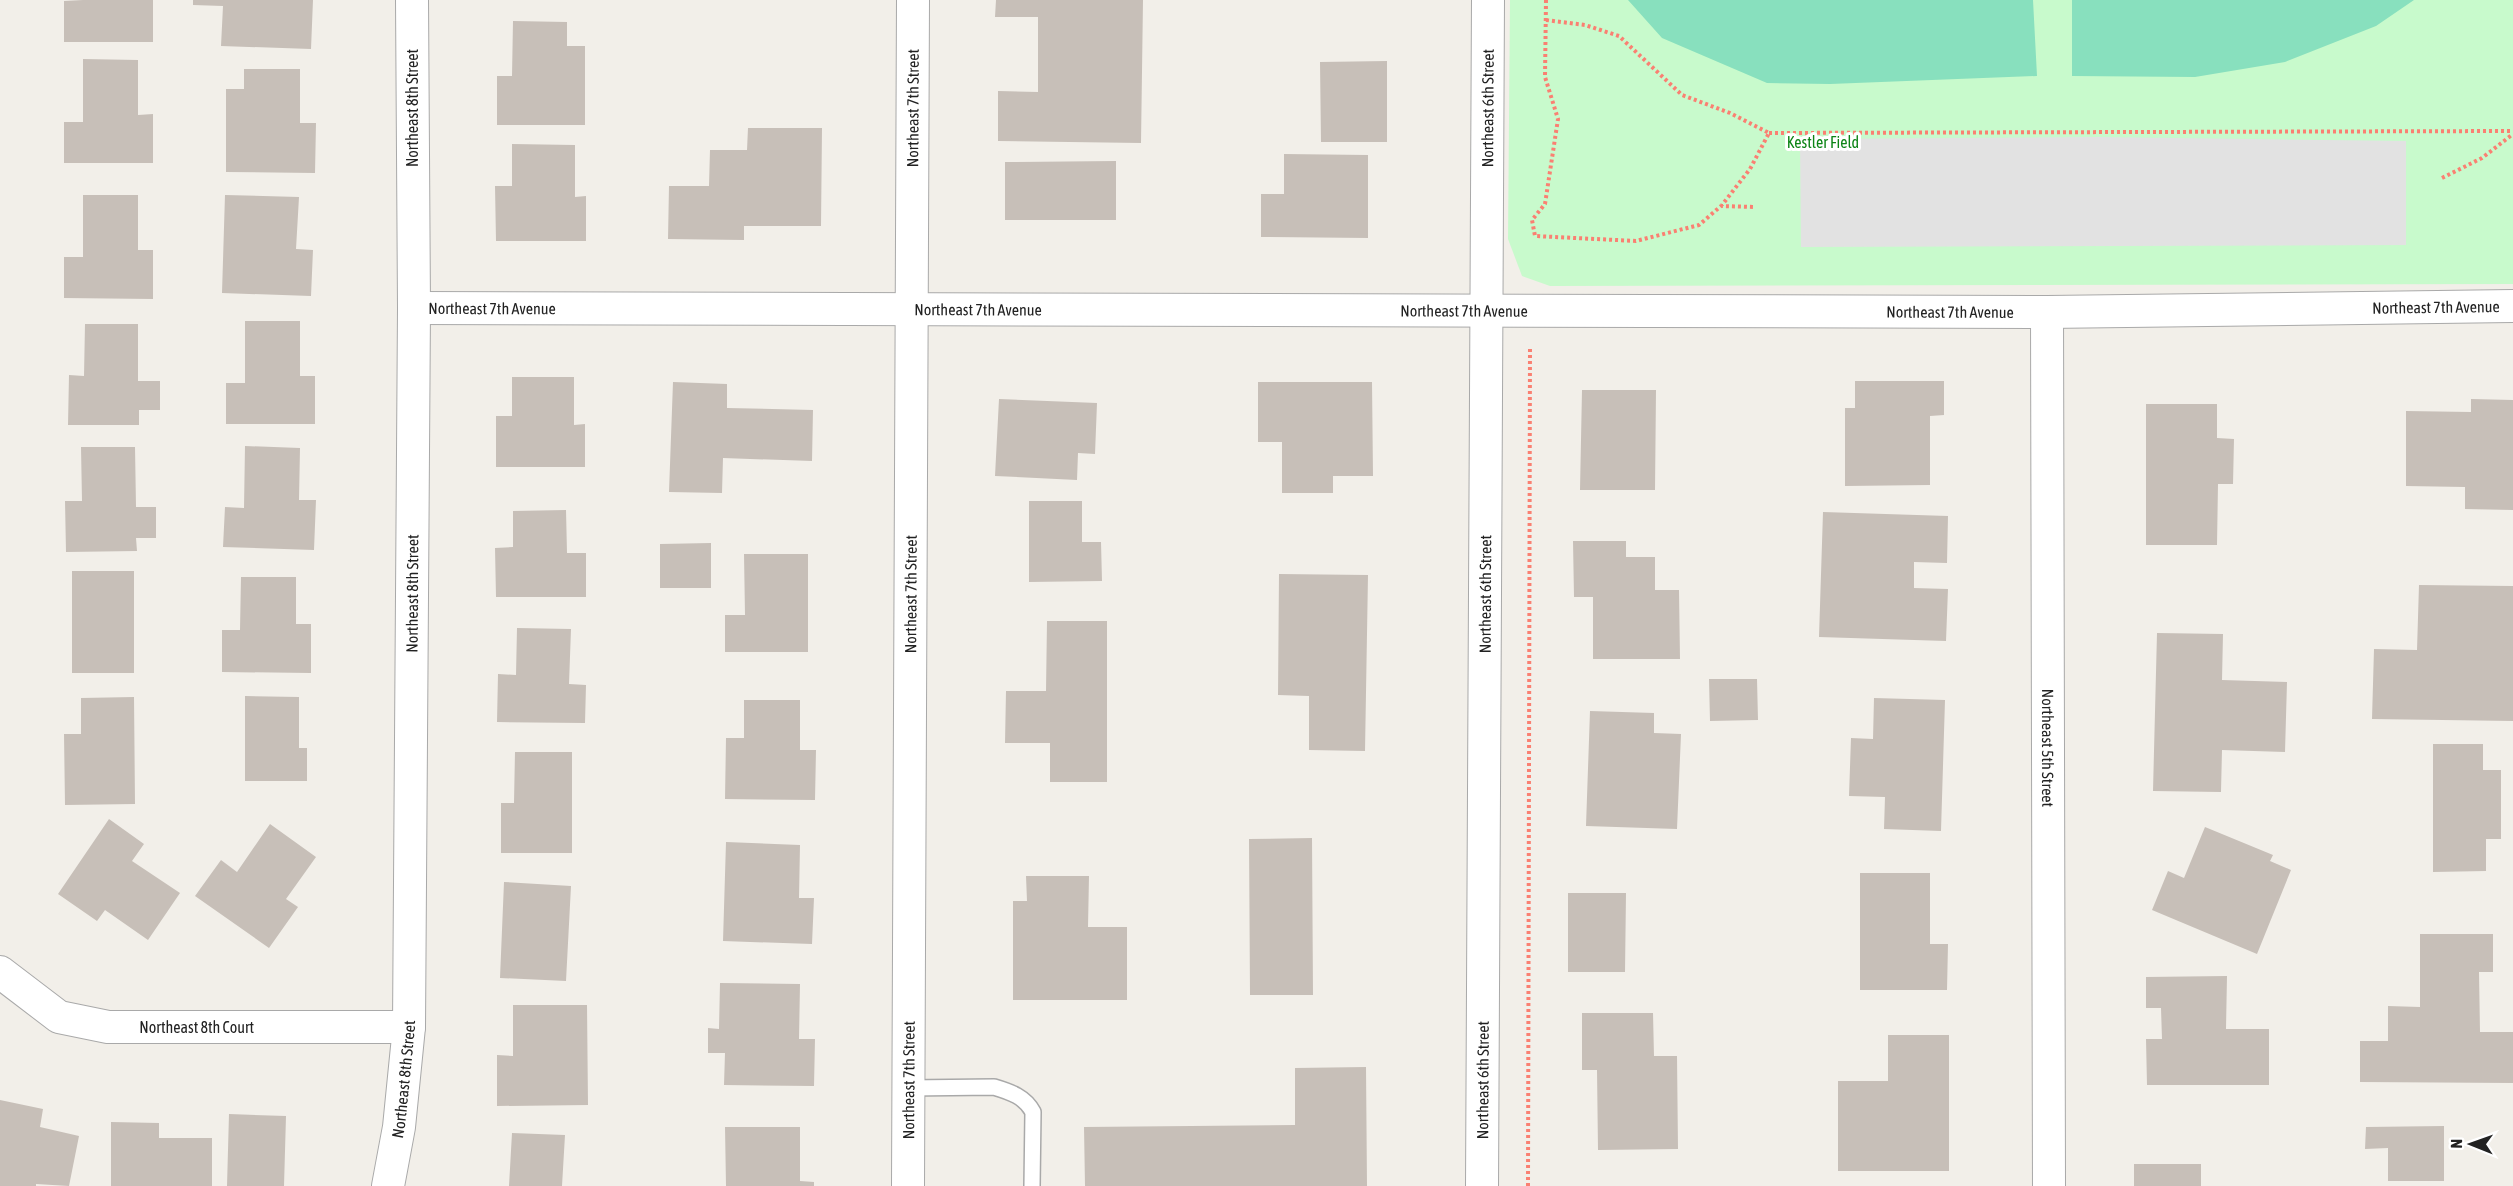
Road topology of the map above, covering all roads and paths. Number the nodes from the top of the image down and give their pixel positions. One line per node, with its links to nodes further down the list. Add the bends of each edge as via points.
1 (412, 0): 12 (street, Northeast 8th Street)
2 (913, 0): 13 (street, Northeast 7th Street)
3 (1488, 0): 14 (street, Northeast 6th Street)
4 (1546, 0): 5 (path)
5 (1546, 20): 7 (path, via 1585,25 1619,36 1682,95 1730,113); 9 (path, via 1545,77 1558,119 1545,204 1532,220 1535,236 1636,241 1699,225)
6 (2513, 132): 7 (path); 8 (path, via 2482,158)
7 (1769, 134): 9 (path, via 1750,169)
8 (2442, 178)
9 (1721, 206): 10 (path)
10 (1755, 207)
11 (2513, 306): 16 (street, Northeast 7th Avenue)
12 (414, 308): 13 (street, Northeast 7th Avenue); 18 (street, Northeast 8th Street)
13 (912, 309): 14 (street, Northeast 7th Avenue); 19 (street, Northeast 7th Street)
14 (1486, 309): 15 (street, Northeast 7th Avenue); 23 (street, Northeast 6th Street)
15 (1530, 309): 16 (street, Northeast 7th Avenue); 24 (path)
16 (2047, 312): 25 (street, Northeast 5th Street)
17 (0, 972): 18 (street, Northeast 8th Court, via 59,1017 108,1027)
18 (409, 1027): 20 (street, Northeast 8th Street, via 399,1127)
19 (908, 1088): 21 (street, Northeast 7th Street); 22 (lane, via 994,1087 1029,1104 1033,1112)
20 (388, 1186)
21 (908, 1186)
22 (1032, 1186)
23 (1482, 1186)
24 (1528, 1186)
25 (2049, 1186)

